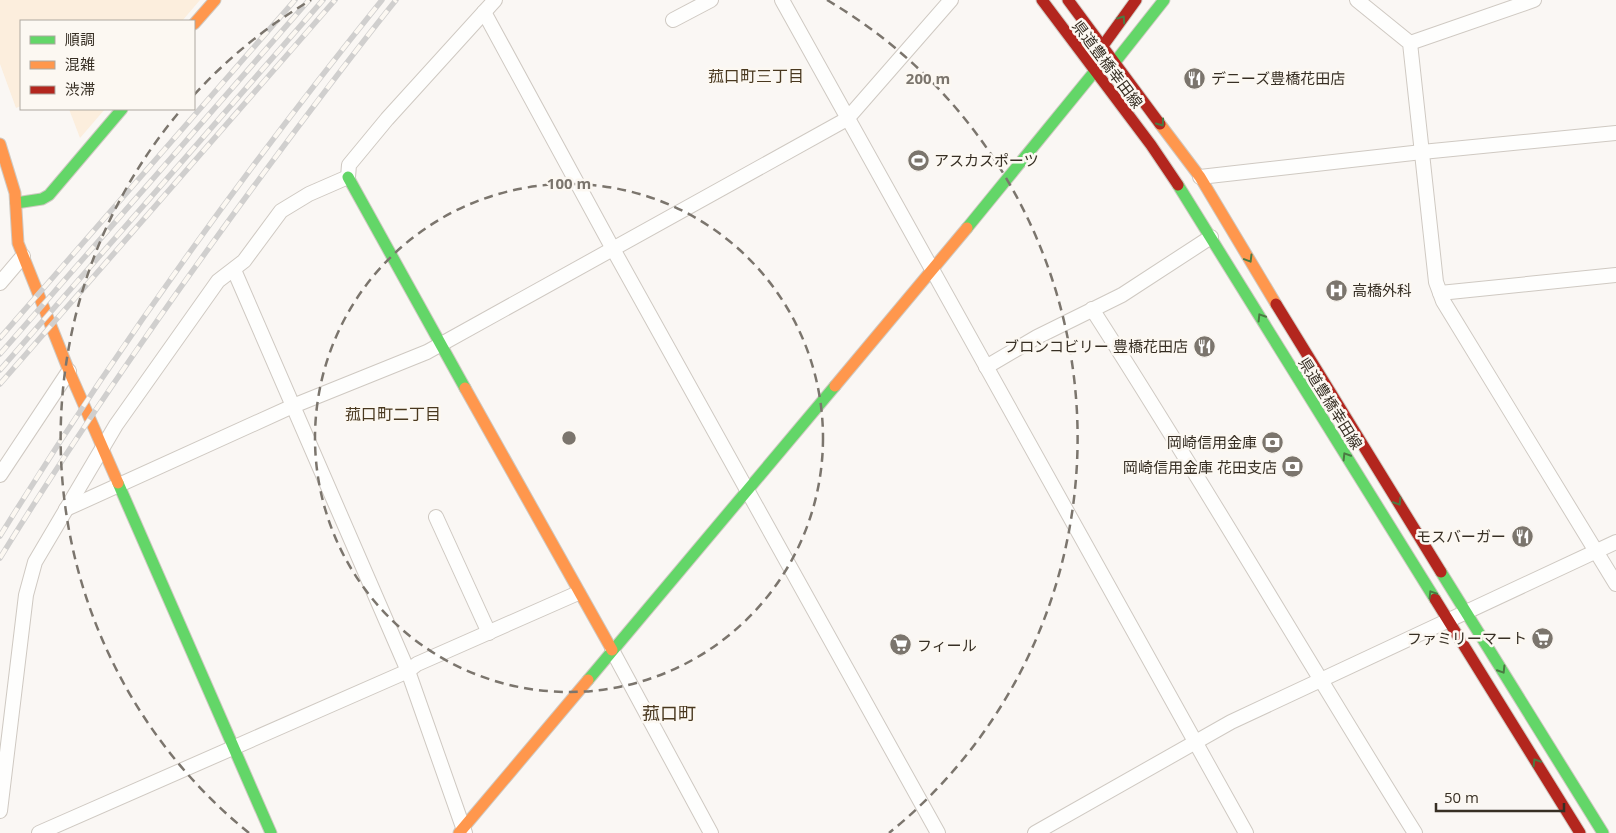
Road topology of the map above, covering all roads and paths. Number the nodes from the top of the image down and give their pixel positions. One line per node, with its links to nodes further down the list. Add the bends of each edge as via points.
1 (214, 0): 14 (street)
2 (495, 0): 12 (street)
3 (711, 0): 13 (street)
4 (782, 0): 20 (street)
5 (951, 0): 20 (street)
6 (1042, 0): 18 (street, 県道豊橋幸田線)
7 (1068, 0): 16 (street, 県道豊橋幸田線)
8 (1136, 0): 16 (street, one-way to 8)
9 (1164, 0): 17 (street)
10 (1358, 0): 15 (street)
11 (1534, 0): 15 (street)
12 (484, 12): 24 (street, via 387,119 350,165); 28 (street)
13 (673, 20)
14 (195, 23)
15 (1410, 43): 23 (street)
16 (1102, 47): 17 (street, 県道豊橋幸田線); 18 (street)
17 (1115, 62): 18 (street); 25 (street, 県道豊橋幸田線, one-way to 25)
18 (1095, 71): 27 (street, 県道豊橋幸田線, via 1152,145); 31 (street)
19 (121, 110): 26 (street, via 49,195)
20 (847, 119): 28 (street); 31 (street)
21 (1616, 133): 23 (street)
22 (0, 144): 26 (street)
23 (1422, 152): 25 (street); 34 (street, via 1436,282)
24 (348, 177): 30 (street, via 281,211); 36 (street)
25 (1200, 177): 50 (street, 県道豊橋幸田線, one-way to 50)
26 (16, 203): 29 (street, via 18,243)
27 (1211, 237): 35 (street, via 1122,295); 51 (street, 県道豊橋幸田線, one-way to 27)
28 (613, 249): 36 (street); 43 (street)
29 (23, 256): 33 (street); 38 (street)
30 (234, 270): 39 (street); 40 (street, via 218,282)
31 (932, 270): 37 (street); 43 (street)
32 (1616, 275): 34 (street)
33 (0, 283)
34 (1440, 293): 47 (street)
35 (1092, 309): 37 (street); 55 (street, via 1174,436)
36 (440, 346): 39 (street); 49 (street)
37 (986, 367): 56 (street)
38 (69, 371): 40 (street); 41 (street)
39 (293, 406): 42 (street); 54 (street)
40 (103, 447): 42 (street); 44 (street)
41 (0, 475)
42 (120, 486): 44 (street); 57 (street)
43 (748, 488): 53 (street); 63 (street)
44 (66, 509): 58 (street, via 35,562 26,596)
45 (436, 517): 52 (street)
46 (1616, 542): 47 (street)
47 (1596, 552): 48 (street); 50 (street)
48 (1616, 584)
49 (578, 593): 52 (street); 53 (street)
50 (1466, 613): 51 (street); 68 (street, 県道豊橋幸田線, one-way to 68)
51 (1448, 621): 55 (street); 67 (street, 県道豊橋幸田線, one-way to 51)
52 (489, 633): 54 (street, via 417,664)
53 (612, 650): 59 (street); 62 (street)
54 (408, 672): 57 (street); 59 (street)
55 (1319, 680): 56 (street); 66 (street)
56 (1196, 742): 64 (street); 65 (street)
57 (235, 746): 60 (street); 61 (street)
58 (0, 811)
59 (462, 831)
60 (39, 833)
61 (272, 833)
62 (711, 833)
63 (938, 833)
64 (1035, 833)
65 (1246, 833)
66 (1414, 833)
67 (1580, 833)
68 (1603, 833)

